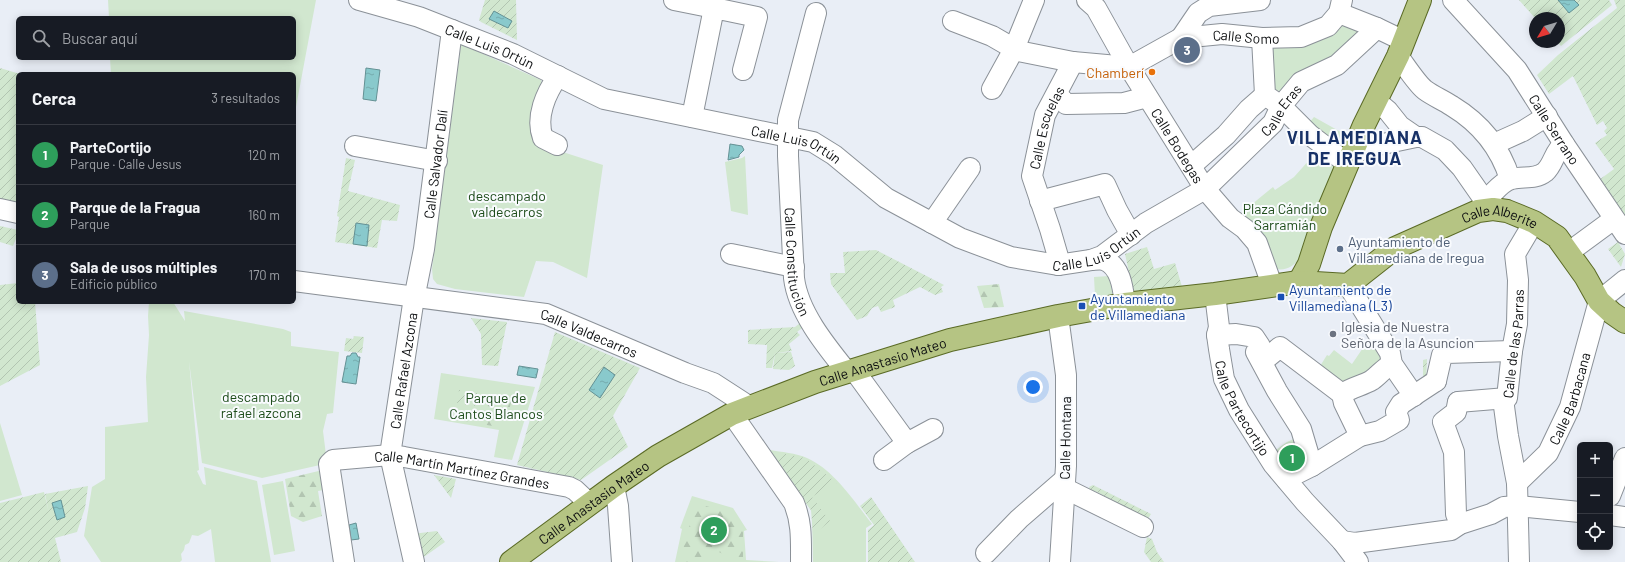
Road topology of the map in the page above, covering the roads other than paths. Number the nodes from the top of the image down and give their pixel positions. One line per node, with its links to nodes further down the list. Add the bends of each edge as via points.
1 (360, 0): 13 (street, Calle Luis Ortún, via 419,17)
2 (674, 0): 9 (street)
3 (1034, 0): 17 (street)
4 (1087, 0): 19 (street, Calle Bodegas, via 1096,8)
5 (1260, 0): 14 (street, via 1209,6 1198,13)
6 (1420, 0): 16 (main road)
7 (1453, 0): 27 (street, Calle Serrano, via 1517,70)
8 (1340, 4): 12 (street); 15 (street, Calle Somo, via 1328,26 1301,38)
9 (714, 8): 20 (street, via 757,17); 28 (street)
10 (816, 13): 29 (street, Calle Constitución, via 788,120)
11 (953, 21): 17 (street, via 992,36)
12 (1377, 28): 16 (street); 25 (street, Calle Eras, via 1337,65 1301,82)
13 (452, 30): 21 (street, Calle Luis Ortún, via 513,54); 36 (street, Calle Salvador Dalí)
14 (1181, 38): 15 (street, Calle Somo, via 1222,34); 19 (street, Calle Somo)
15 (1262, 38): 25 (street)
16 (1401, 48): 26 (main road); 31 (street, via 1424,90 1473,121)
17 (1014, 49): 18 (street); 22 (street)
18 (1073, 62): 19 (street); 23 (street, Calle Escuelas)
19 (1128, 67): 24 (street, Calle Bodegas)
20 (743, 70)
21 (558, 76): 28 (street, Calle Luis Ortún, via 604,99); 33 (street, via 549,88 540,120 543,138)
22 (992, 89)
23 (1057, 94): 24 (street, via 1066,104 1124,104); 41 (street, Calle Escuelas, via 1045,115 1032,176)
24 (1147, 97): 37 (street, Calle Bodegas)
25 (1273, 101): 35 (street, via 1310,135); 37 (street, via 1249,109 1226,136); 40 (street, Calle Eras, via 1273,123)
26 (1376, 101): 30 (street, via 1400,126); 35 (main road)
27 (1547, 116): 31 (street, via 1524,131); 32 (street, Calle Serrano)
28 (692, 117): 29 (street, Calle Luis Ortún)
29 (788, 137): 46 (street, Calle Luis Ortún, via 813,142 834,155 886,198); 53 (street, Calle Constitución)
30 (1416, 137): 35 (street, via 1364,148); 42 (street, via 1422,137 1445,150 1462,168)
31 (1494, 144): 39 (street, via 1505,163)
32 (1564, 144): 39 (street, via 1544,173 1533,178); 47 (street, Calle Serrano)
33 (557, 145)
34 (355, 146): 36 (street)
35 (1349, 160): 56 (main road, via 1321,226 1309,264)
36 (436, 161): 60 (street, Calle Salvador Dalí)
37 (1191, 166): 40 (street, Calle Bodegas)
38 (970, 168): 46 (street)
39 (1510, 179): 42 (street)
40 (1205, 189): 48 (street, Calle Luis Ortún, via 1146,223); 58 (street, Calle Bodegas, via 1230,218 1245,229 1257,243)
41 (1040, 201): 48 (street, via 1105,184); 52 (street, Calle Escuelas, via 1059,260)
42 (1482, 206): 45 (main road, Calle Alberite, via 1507,211); 57 (main road, Calle Alberite, via 1395,248)
43 (0, 209): 44 (street)
44 (16, 213)
45 (1534, 222): 49 (main road, Calle Alberite, via 1557,237); 66 (street, Calle de las Parras, via 1515,254 1518,280)
46 (932, 223): 52 (street, Calle Luis Ortún, via 960,238 1011,257)
47 (1620, 226): 49 (street, Calle Serrano)
48 (1131, 235): 51 (street, Calle Luis Ortún, via 1102,256)
49 (1569, 252): 61 (main road, Calle Alberite)
50 (731, 254): 53 (street)
51 (1091, 260): 52 (street, Calle Luis Ortún); 62 (street, via 1104,260 1114,268 1122,283)
52 (1058, 265)
53 (794, 267): 69 (street, Calle Constitución, via 796,292 808,317 836,359)
54 (1625, 280): 61 (street)
55 (296, 281): 60 (street, Calle Valdecarros)
56 (1299, 282): 57 (main road); 58 (main road, Calle Anastasio Mateo)
57 (1348, 285): 68 (street, via 1390,353)
58 (1272, 286): 59 (main road, Calle Anastasio Mateo)
59 (1215, 294): 62 (main road, Calle Anastasio Mateo); 65 (street, Calle Partecortijo)
60 (415, 297): 75 (street, Calle Valdecarros, via 546,314 713,383); 79 (street, Calle Rafael Azcona)
61 (1600, 301): 64 (main road, Calle Alberite); 84 (street, Calle Barbacana, via 1570,407 1548,453)
62 (1125, 304): 63 (main road, Calle Anastasio Mateo)
63 (1058, 316): 69 (main road, Calle Anastasio Mateo, via 950,340); 85 (street, Calle Hontana, via 1066,375)
64 (1625, 322)
65 (1218, 335): 67 (street, via 1254,337 1260,346 1256,352); 83 (street, Calle Partecortijo, via 1224,379 1273,464)
66 (1512, 351): 70 (street, via 1446,353 1442,355); 73 (street, Calle de las Parras, via 1507,398)
67 (1262, 362): 71 (street, via 1280,347); 82 (street, via 1301,429)
68 (1392, 364): 71 (street, via 1370,381 1350,388); 72 (street)
69 (851, 371): 75 (main road, Calle Anastasio Mateo, via 815,382); 78 (street, Calle Constitución)
70 (1436, 381): 72 (street); 74 (street, via 1446,385 1454,400)
71 (1342, 394): 77 (street)
72 (1414, 396): 77 (street, via 1401,404 1396,412 1399,420 1380,430)
73 (1503, 399): 74 (street); 84 (street, Calle de las Parras)
74 (1458, 402): 93 (street, via 1456,412 1443,422 1454,452 1456,514)
75 (736, 413): 86 (main road, Calle Anastasio Mateo, via 658,456); 101 (street, via 793,521); 102 (street, via 794,502 801,527)
76 (933, 429): 78 (street)
77 (1360, 436): 82 (street)
78 (907, 443): 81 (street)
79 (390, 455): 88 (street, Calle Martín Martínez Grandes, via 569,487); 97 (street, Calle Martín Martínez Grandes, via 333,460 329,464); 98 (street, Calle Rafael Azcona)
80 (1625, 458): 87 (street)
81 (884, 460)
82 (1312, 466): 83 (street)
83 (1286, 479): 95 (street, Calle Partecortijo)
84 (1518, 483): 89 (street, Calle de las Parras)
85 (1064, 484): 94 (street); 96 (street, via 1051,489); 103 (street, Calle Hontana)
86 (614, 486): 88 (main road, Calle Anastasio Mateo); 100 (street)
87 (1613, 488)
88 (590, 504): 99 (main road, Calle Anastasio Mateo)
89 (1518, 506): 90 (street); 93 (street, via 1504,507); 105 (street, Calle de las Parras)
90 (1577, 512)
91 (1613, 515): 92 (street)
92 (1625, 517)
93 (1460, 524): 95 (street, via 1451,530 1430,534 1356,543)
94 (1143, 527)
95 (1342, 541): 104 (street, Calle Partecortijo)
96 (986, 553)
97 (344, 562)
98 (414, 562)
99 (511, 562)
100 (622, 562)
101 (794, 562)
102 (801, 562)
103 (1060, 562)
104 (1358, 562)
105 (1518, 562)

